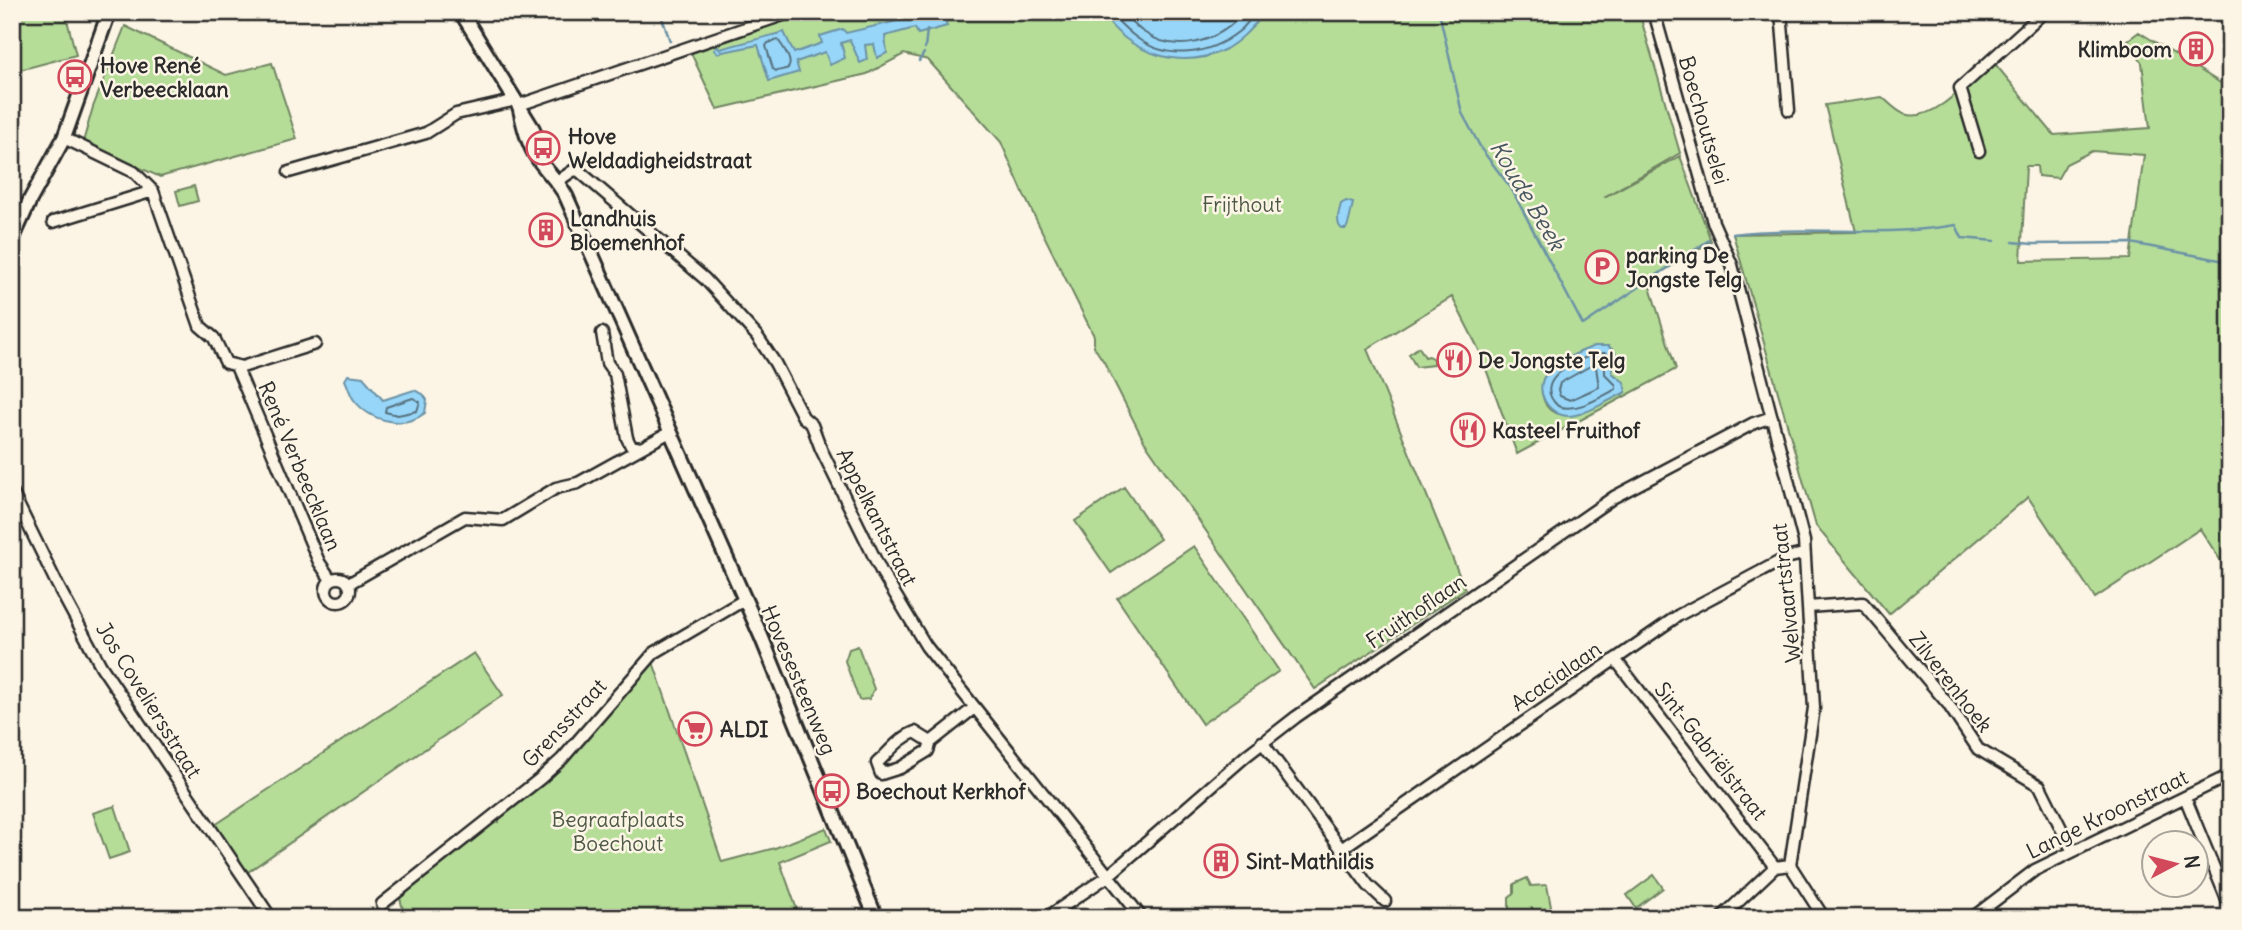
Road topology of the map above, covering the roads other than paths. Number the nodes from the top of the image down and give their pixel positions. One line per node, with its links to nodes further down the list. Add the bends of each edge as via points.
1 (109, 12): 9 (street)
2 (461, 12): 7 (street, Hovesesteenweg)
3 (792, 12): 7 (street)
4 (1654, 12): 15 (street, Boechoutselei)
5 (1782, 12): 8 (street)
6 (2044, 12): 10 (street, via 1960,89)
7 (517, 101): 11 (street, via 456,114 426,133); 12 (street, Hovesesteenweg, via 539,160)
8 (1789, 110)
9 (64, 138): 13 (street, via 134,172); 16 (street)
10 (1979, 151)
11 (289, 172)
12 (556, 178): 21 (street, Hovesesteenweg); 30 (street, Appelkantstraat, via 579,171 705,279 757,335 812,425 891,589 926,646)
13 (153, 191): 14 (street); 19 (street, René Verbeecklaan, via 200,326 214,338 226,363)
14 (52, 222)
15 (1720, 238): 20 (street, Welvaartstraat, via 1732,265)
16 (12, 240)
17 (602, 333): 22 (street, via 627,438 631,446)
18 (315, 344): 19 (street, René Verbeecklaan)
19 (236, 366): 25 (street, René Verbeecklaan, via 319,562)
20 (1772, 417): 24 (street, Welvaartstraat, via 1804,541); 32 (street, Fruithoflaan, via 1615,497)
21 (670, 432): 22 (street); 27 (street, Hovesesteenweg)
22 (640, 448): 26 (street, via 578,483 556,488 503,520 465,517)
23 (12, 492): 43 (street, Jos Coveliersstraat, via 101,667)
24 (1803, 554): 28 (street, Welvaartstraat); 29 (street, Acacialaan, via 1786,558 1709,598)
25 (331, 580): 26 (street, via 340,578); 26 (street, via 326,590 334,601 346,598)
26 (348, 584)
27 (744, 600): 41 (street, Grensstraat, via 654,653 548,772); 44 (street, Hovesesteenweg)
28 (1808, 607): 36 (street, Zilverenhoek, via 1863,603 1948,704 1978,749 2040,786); 37 (street, Welvaartstraat, via 1814,708)
29 (1615, 659): 35 (street, Acacialaan); 38 (street, Sint-Gabriëlstraat)
30 (974, 708): 31 (street); 39 (street, Appelkantstraat)
31 (931, 742): 31 (street, via 915,732 902,736 877,763 881,774 928,751)
32 (1262, 742): 35 (street); 39 (street, Fruithoflaan)
33 (2230, 775): 34 (street, Lange Kroonstraat)
34 (2185, 797): 36 (street, Lange Kroonstraat); 42 (street)
35 (1341, 849): 40 (street)
36 (2072, 850): 49 (street, Lange Kroonstraat, via 2035,870)
37 (1790, 864): 38 (street); 48 (street)
38 (1776, 867): 47 (street)
39 (1108, 876): 45 (street, Fruithoflaan); 46 (street, Appelkantstraat)
40 (1385, 901)
41 (382, 905)
42 (2230, 907)
43 (271, 918)
44 (876, 918)
45 (1046, 918)
46 (1142, 918)
47 (1721, 918)
48 (1824, 918)
49 (1972, 918)

